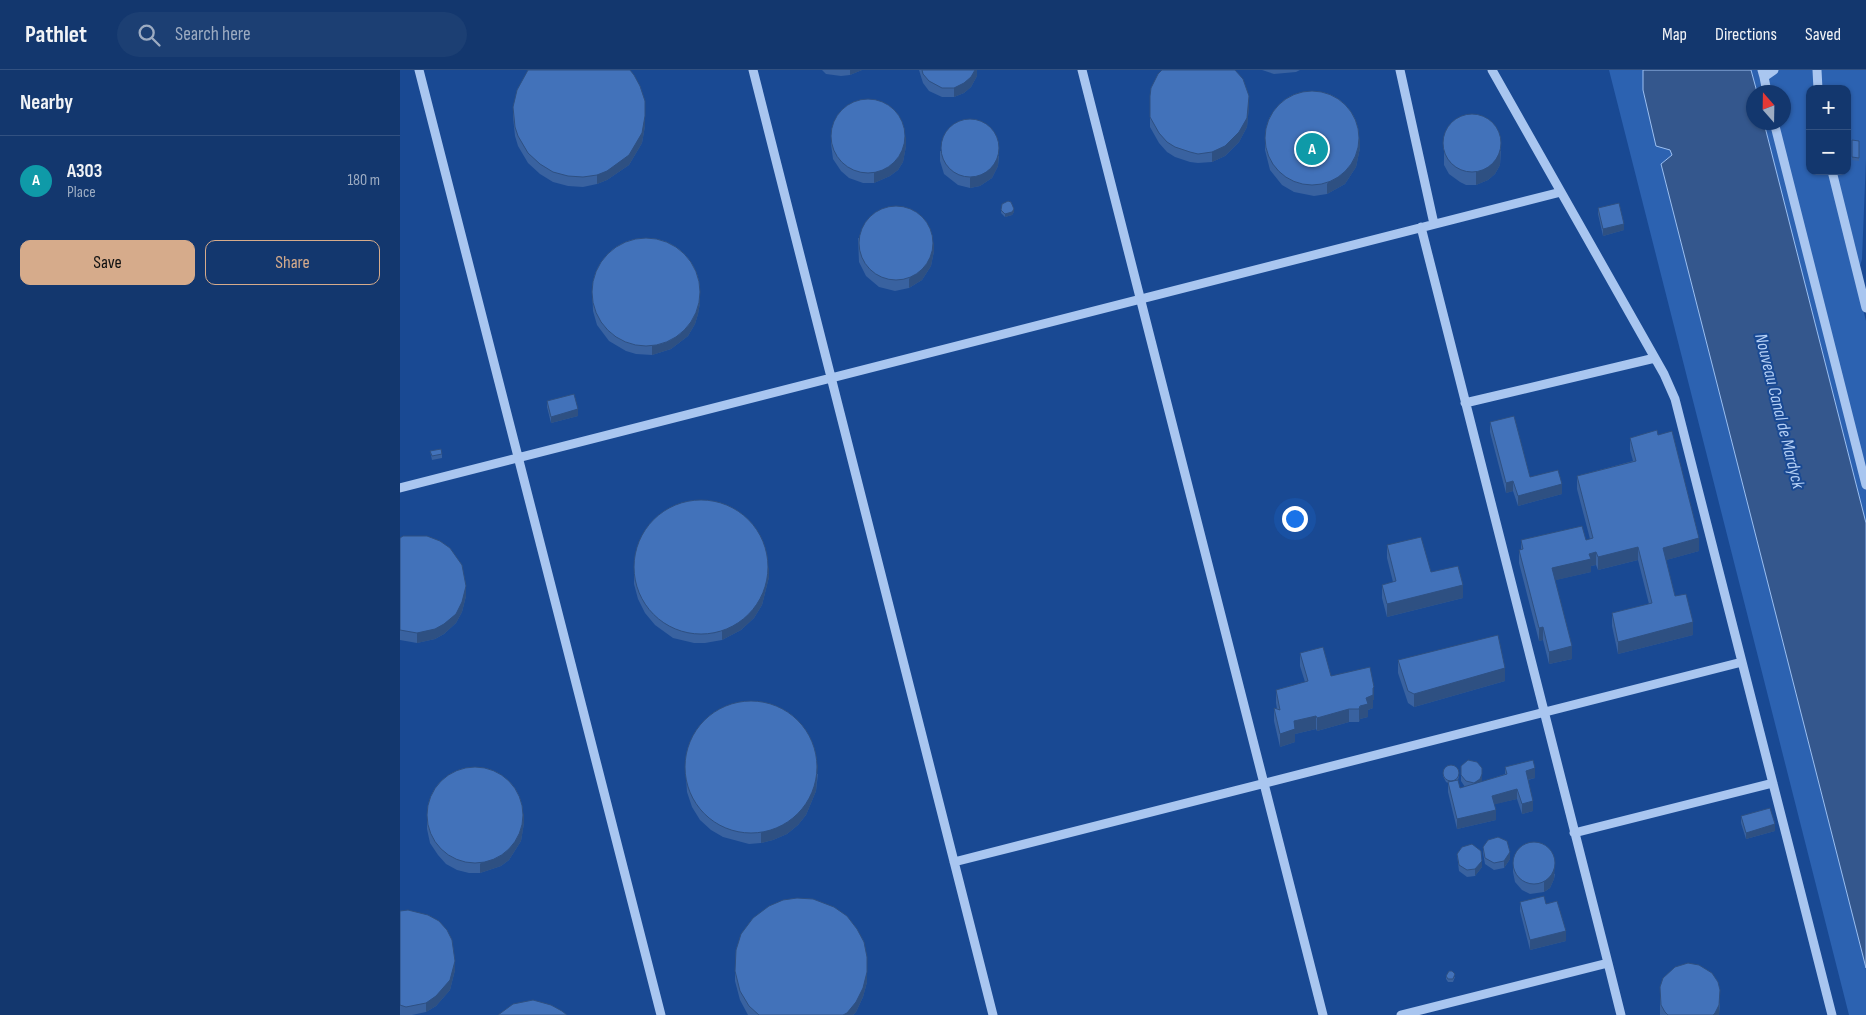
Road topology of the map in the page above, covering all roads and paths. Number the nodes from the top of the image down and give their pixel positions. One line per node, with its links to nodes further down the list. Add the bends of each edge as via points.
1 (419, 70): 20 (lane)
2 (753, 70): 18 (lane)
3 (1082, 70): 15 (lane)
4 (1400, 70): 13 (lane)
5 (1492, 70): 12 (lane)
6 (1774, 70): 8 (lane)
7 (1816, 70): 9 (lane)
8 (1763, 73)
9 (1818, 85)
10 (1776, 130): 21 (lane)
11 (1833, 175): 16 (lane)
12 (1561, 192): 13 (lane); 17 (lane)
13 (1434, 224): 14 (lane)
14 (1421, 228): 15 (lane); 19 (lane)
15 (1141, 299): 18 (lane); 25 (lane)
16 (1866, 308)
17 (1655, 358): 19 (lane); 23 (lane, via 1678,407)
18 (831, 377): 20 (lane); 28 (lane)
19 (1465, 403): 24 (lane)
20 (518, 457): 22 (lane); 30 (lane)
21 (1866, 485)
22 (400, 488)
23 (1742, 662): 24 (lane); 26 (lane)
24 (1544, 712): 25 (lane); 27 (lane)
25 (1264, 783): 28 (lane); 32 (lane)
26 (1773, 783): 27 (lane); 35 (lane)
27 (1574, 833): 29 (lane)
28 (954, 862): 31 (lane)
29 (1608, 964): 33 (lane); 34 (lane)
30 (661, 1015)
31 (993, 1015)
32 (1323, 1015)
33 (1401, 1015)
34 (1621, 1015)
35 (1832, 1015)

